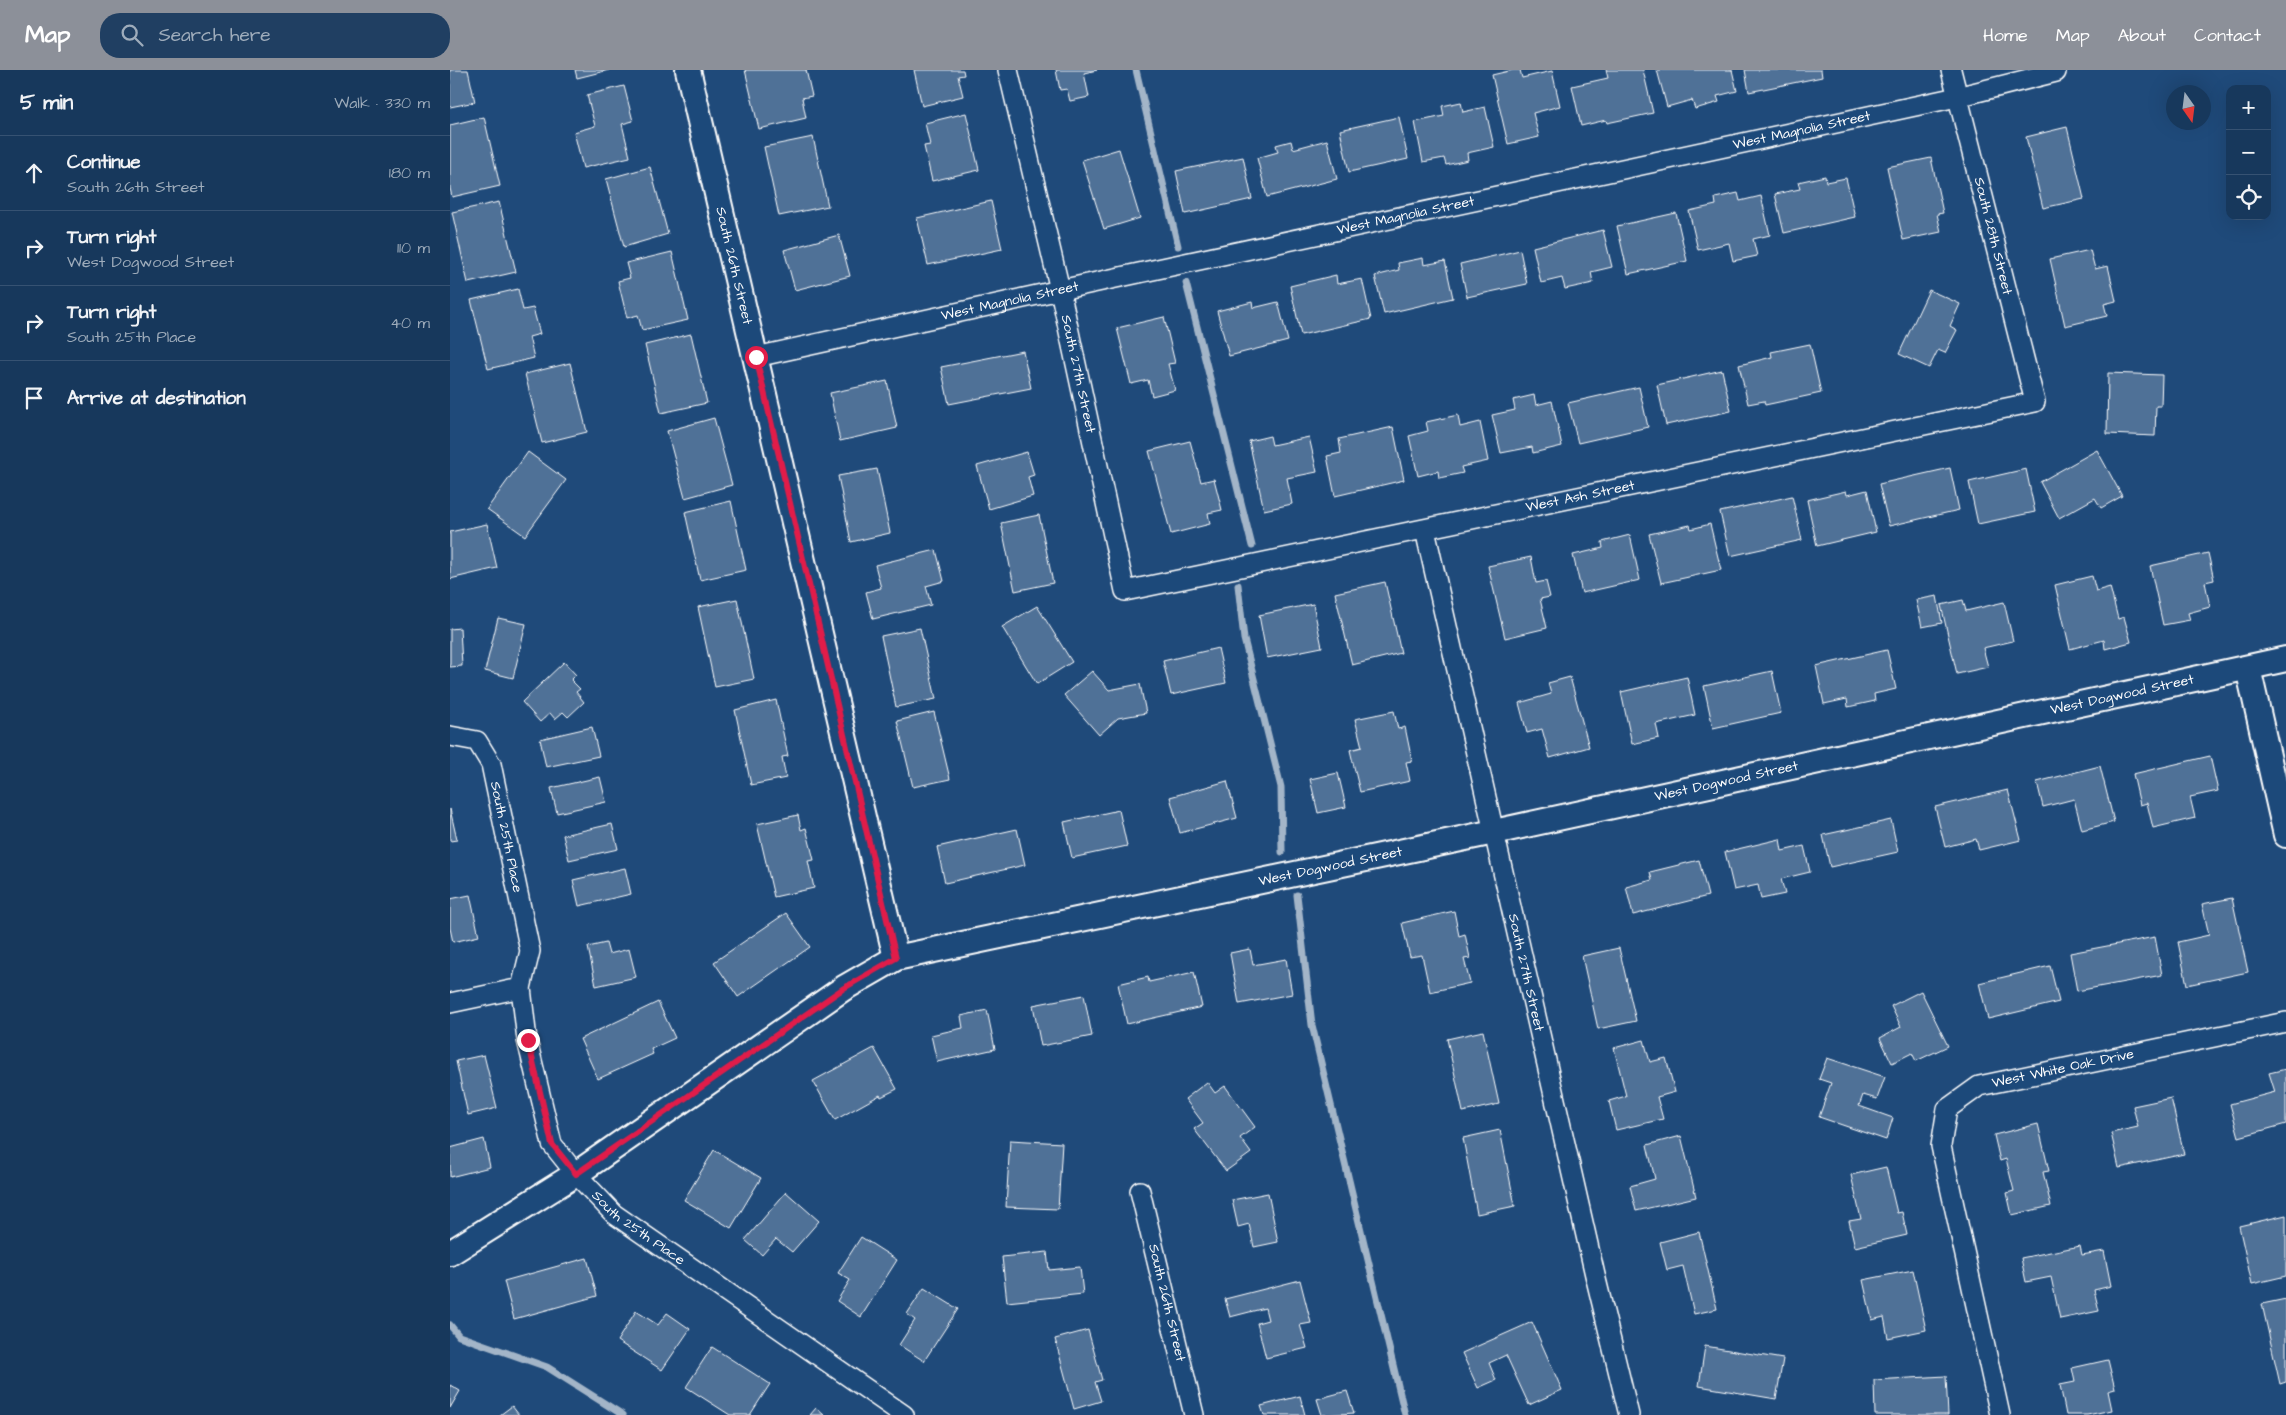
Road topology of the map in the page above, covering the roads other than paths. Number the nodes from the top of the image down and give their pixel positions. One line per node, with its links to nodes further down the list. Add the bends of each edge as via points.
1 (688, 70): 7 (street, South 26th Street)
2 (1008, 70): 6 (street, South 27th Street)
3 (1951, 70): 5 (street, South 28th Street)
4 (2056, 72): 5 (street, West Magnolia Street)
5 (1958, 98): 6 (street, West Magnolia Street); 8 (street, South 28th Street)
6 (1060, 290): 7 (street, West Magnolia Street); 10 (street, South 27th Street)
7 (756, 357): 16 (street, South 26th Street)
8 (2035, 402): 9 (street, West Ash Street)
9 (1425, 530): 10 (street, West Ash Street); 14 (street, South 27th Street)
10 (1125, 591)
11 (2286, 659): 12 (street, West Dogwood Street)
12 (2248, 668): 14 (street, West Dogwood Street); 15 (street)
13 (450, 736): 17 (street, South 25th Place, via 477,741 490,764 530,951)
14 (1494, 832): 16 (street, West Dogwood Street); 25 (street, South 27th Street)
15 (2286, 835)
16 (896, 958): 20 (street, West Dogwood Street, via 844,988)
17 (522, 988): 18 (street); 20 (street, South 25th Place, via 528,1040 552,1144)
18 (450, 1003)
19 (2286, 1022): 26 (street, West White Oak Drive, via 1979,1086 1947,1109 1941,1146)
20 (576, 1174): 22 (street, West Dogwood Street); 23 (street, South 25th Place, via 614,1214)
21 (1140, 1191): 24 (street, South 26th Street)
22 (450, 1253)
23 (904, 1415)
24 (1194, 1415)
25 (1629, 1415)
26 (2000, 1415)

